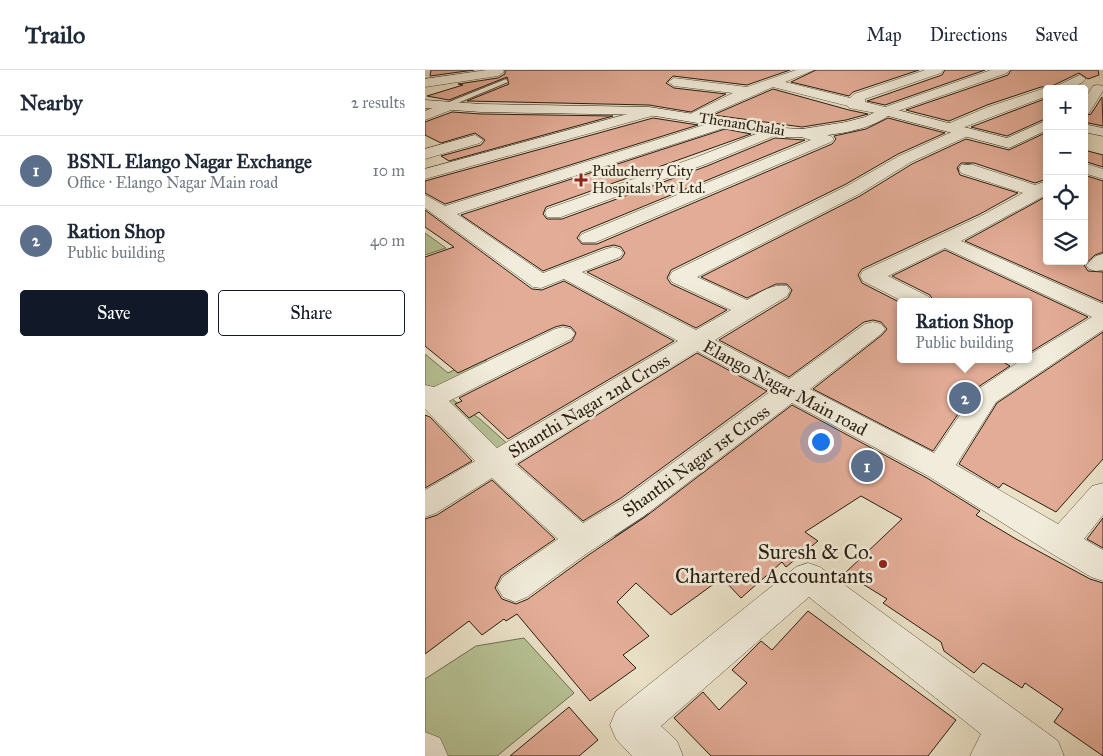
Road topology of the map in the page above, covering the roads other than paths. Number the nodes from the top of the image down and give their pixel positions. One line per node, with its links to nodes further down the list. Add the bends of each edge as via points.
1 (452, 70): 5 (street)
2 (805, 70): 9 (street)
3 (937, 70): 17 (street, via 859,97 856,99 859,102)
4 (1003, 70): 20 (street, ThenanChalai)
5 (425, 75)
6 (502, 77): 10 (street); 18 (lane)
7 (1080, 79): 11 (street)
8 (674, 82): 13 (street)
9 (773, 82): 13 (street); 17 (street)
10 (425, 83)
11 (1066, 85)
12 (1098, 89): 16 (street)
13 (748, 91): 23 (street)
14 (1043, 93): 28 (street, via 993,110)
15 (425, 104): 18 (street, ThenanChalai)
16 (1088, 104)
17 (854, 105): 20 (street)
18 (445, 106): 19 (street, ThenanChalai); 22 (street)
19 (588, 110): 21 (street, ThenanChalai); 25 (street)
20 (886, 111): 28 (street); 30 (street, ThenanChalai, via 860,123)
21 (650, 112): 23 (street, ThenanChalai); 36 (street)
22 (425, 116)
23 (695, 117): 24 (street, ThenanChalai)
24 (725, 123): 29 (street, ThenanChalai); 40 (street)
25 (535, 124)
26 (1043, 126): 28 (street, via 1009,143)
27 (1088, 129): 31 (street)
28 (957, 130): 48 (street, via 853,190 681,277)
29 (774, 132): 30 (street, ThenanChalai); 41 (street)
30 (803, 132): 45 (street, via 826,139 589,238 613,253)
31 (1103, 132)
32 (491, 136): 33 (street)
33 (425, 154)
34 (967, 169): 38 (street)
35 (1088, 169): 37 (street)
36 (425, 174)
37 (1103, 174)
38 (1042, 189): 42 (street, via 988,220)
39 (425, 200): 40 (street, Elango Nagar Main road)
40 (445, 212): 45 (street, Elango Nagar Main road)
41 (553, 213)
42 (943, 240): 47 (street, via 871,276); 49 (street)
43 (1103, 260): 44 (street, via 1095,265)
44 (1103, 268)
45 (553, 276): 53 (street, Elango Nagar Main road)
46 (779, 290): 48 (street, Shanthi Nagar 2nd Cross)
47 (913, 298)
48 (749, 310): 53 (street, Shanthi Nagar 2nd Cross)
49 (1103, 313)
50 (1103, 320): 54 (street)
51 (873, 329): 56 (street, Shanthi Nagar 1st Cross)
52 (563, 334): 57 (street)
53 (696, 342): 56 (street, Elango Nagar Main road); 58 (street, Shanthi Nagar 2nd Cross)
54 (1033, 359)
55 (1028, 363): 59 (street, via 986,396)
56 (791, 391): 59 (street, Elango Nagar Main road); 62 (street, Shanthi Nagar 1st Cross, via 633,508)
57 (428, 396): 58 (street)
58 (494, 463): 61 (street, Shanthi Nagar 2nd Cross); 62 (street)
59 (939, 469): 63 (street, Elango Nagar Main road)
60 (1103, 494): 63 (street)
61 (425, 505)
62 (582, 541): 65 (street, Shanthi Nagar 1st Cross)
63 (1061, 543): 64 (street, Elango Nagar Main road)
64 (1103, 567)
65 (515, 587)
66 (1001, 743): 67 (street, via 807,577 631,725); 68 (street)
67 (662, 756)
68 (1043, 756)

